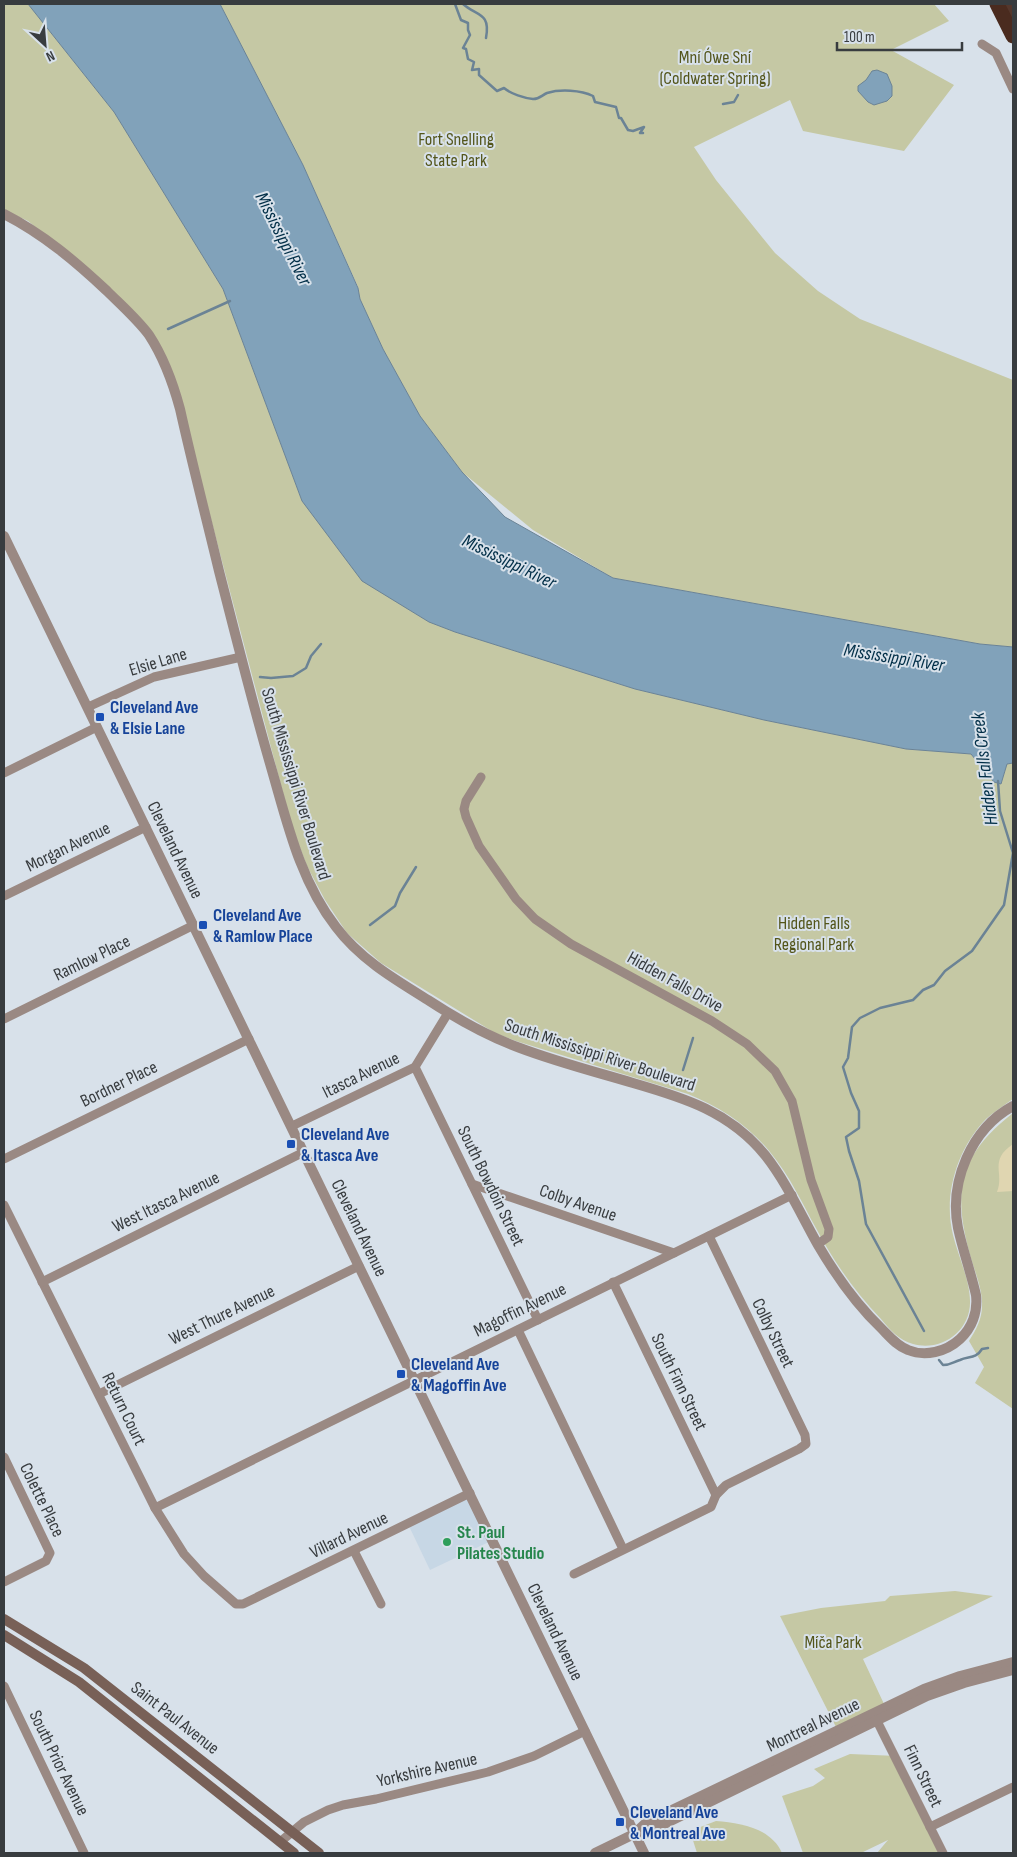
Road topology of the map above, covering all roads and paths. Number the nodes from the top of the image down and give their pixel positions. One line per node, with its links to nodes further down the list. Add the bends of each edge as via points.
1 (997, 4): 4 (highway)
2 (1009, 4): 3 (highway)
3 (1013, 14)
4 (1013, 36)
5 (982, 44): 6 (street, via 996,53)
6 (1013, 89)
7 (4, 214): 9 (street, South Mississippi River Boulevard, via 52,243 86,272 130,313 163,359 173,382)
8 (4, 536): 10 (street, Cleveland Avenue)
9 (241, 657): 10 (street, Elsie Lane, via 154,677); 17 (street, South Mississippi River Boulevard, via 301,866 321,906 364,958)
10 (88, 707): 11 (street, Cleveland Avenue)
11 (97, 727): 12 (street); 14 (street, Cleveland Avenue)
12 (4, 773)
13 (481, 777): 29 (street, Hidden Falls Drive, via 466,801 466,817 479,846 534,919 571,944 712,1021 747,1044 775,1071 792,1101 811,1180 829,1229 828,1237)
14 (146, 827): 15 (street, Morgan Avenue); 16 (street, Cleveland Avenue)
15 (4, 896)
16 (194, 925): 18 (street, Ramlow Place); 19 (street, Cleveland Avenue)
17 (448, 1013): 20 (street, Itasca Avenue); 26 (street, South Mississippi River Boulevard, via 521,1049 703,1106 730,1122 755,1143)
18 (4, 1019)
19 (249, 1039): 22 (street, Cleveland Avenue); 24 (street, Bordner Place)
20 (415, 1067): 22 (street, Itasca Avenue); 25 (street, South Bowdoin Street)
21 (1013, 1106): 29 (street, South Mississippi River Boulevard, via 993,1121 974,1143 959,1180 958,1227 977,1305 968,1330 954,1344 926,1354 900,1346 876,1324 833,1270)
22 (292, 1126): 23 (street, Cleveland Avenue)
23 (304, 1152): 31 (street, Cleveland Avenue); 32 (street, West Itasca Avenue)
24 (4, 1159)
25 (472, 1184): 30 (street, Colby Avenue); 34 (street, South Bowdoin Street)
26 (792, 1195): 28 (street, Magoffin Avenue); 29 (street, South Mississippi River Boulevard)
27 (4, 1205): 32 (street, Return Court)
28 (709, 1236): 30 (street, Magoffin Avenue); 40 (street, Colby Street, via 805,1435 806,1444 726,1485)
29 (818, 1244)
30 (674, 1253): 33 (street, Magoffin Avenue)
31 (360, 1266): 36 (street, Cleveland Avenue); 37 (street, West Thure Avenue)
32 (42, 1282): 37 (street, Return Court)
33 (613, 1282): 34 (street, Magoffin Avenue); 40 (street, South Finn Street)
34 (538, 1320): 35 (street, Magoffin Avenue)
35 (518, 1330): 36 (street, Magoffin Avenue); 42 (street)
36 (415, 1381): 39 (street, Cleveland Avenue); 41 (street, Magoffin Avenue)
37 (99, 1394): 41 (street, Return Court)
38 (4, 1457): 45 (street, Colette Place, via 49,1557)
39 (470, 1493): 43 (street, Villard Avenue); 54 (street, Cleveland Avenue)
40 (716, 1495): 42 (street, via 711,1507)
41 (155, 1508): 46 (street, Return Court, via 184,1554 204,1576 236,1604)
42 (624, 1550): 44 (street)
43 (354, 1551): 46 (street, Villard Avenue); 47 (street)
44 (574, 1574)
45 (4, 1582)
46 (243, 1604)
47 (381, 1604)
48 (7, 1621): 49 (street); 57 (main road, Saint Paul Avenue, via 84,1668)
49 (4, 1635): 59 (main road, Saint Paul Avenue, via 80,1682)
50 (1013, 1662): 53 (street, Montreal Avenue, via 924,1689)
51 (1013, 1670): 53 (street, Montreal Avenue, via 964,1683)
52 (4, 1686): 60 (street, South Prior Avenue)
53 (875, 1717): 56 (street, Finn Street); 58 (street, Montreal Avenue, via 652,1830)
54 (585, 1731): 57 (street, Yorkshire Avenue, via 534,1756 488,1772 328,1810); 58 (street, Cleveland Avenue)
55 (1013, 1787): 56 (street)
56 (930, 1827): 65 (street, Finn Street)
57 (291, 1831): 59 (street, Yorkshire Avenue); 62 (main road, Saint Paul Avenue)
58 (634, 1834): 63 (street, Montreal Avenue); 64 (street, Cleveland Avenue)
59 (280, 1842): 61 (main road, Saint Paul Avenue)
60 (84, 1853)
61 (294, 1853)
62 (319, 1853)
63 (595, 1853)
64 (644, 1853)
65 (943, 1853)

